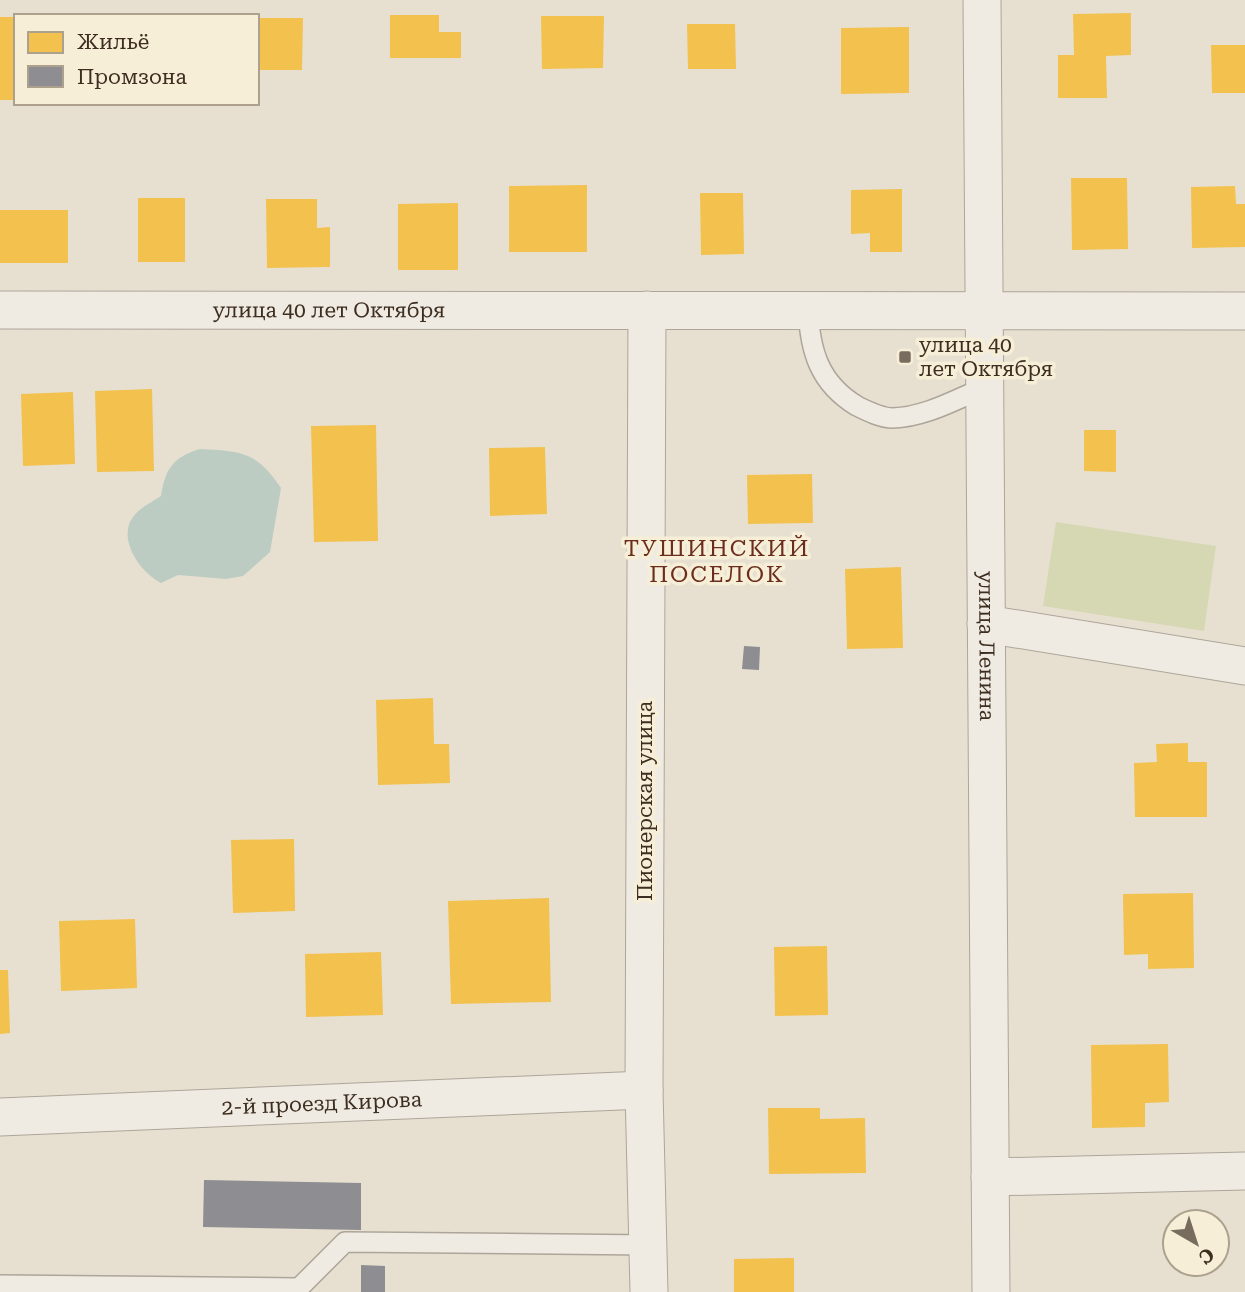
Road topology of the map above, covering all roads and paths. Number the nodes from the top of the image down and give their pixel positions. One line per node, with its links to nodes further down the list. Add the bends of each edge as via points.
1 (982, 0): 3 (street, улица Ленина)
2 (808, 309): 3 (street, улица 40 лет Октября); 5 (street, улица 40 лет Октября); 7 (lane, via 810,345 818,368 839,395 866,411 891,418 925,412)
3 (985, 309): 6 (street, улица 40 лет Октября); 7 (street, улица Ленина)
4 (0, 310): 5 (street, улица 40 лет Октября)
5 (646, 310): 10 (street, Пионерская улица)
6 (1245, 311)
7 (986, 387): 8 (street, улица Ленина)
8 (986, 624): 9 (street); 13 (street, улица Ленина)
9 (1245, 666)
10 (644, 1090): 11 (street, 2-й проезд Кирова); 14 (street, Пионерская улица)
11 (0, 1117)
12 (1245, 1171): 13 (street)
13 (990, 1177): 18 (street, улица Ленина)
14 (650, 1245): 16 (lane, via 345,1242); 17 (street, Пионерская улица)
15 (0, 1285): 16 (lane)
16 (299, 1290)
17 (649, 1292)
18 (991, 1292)

